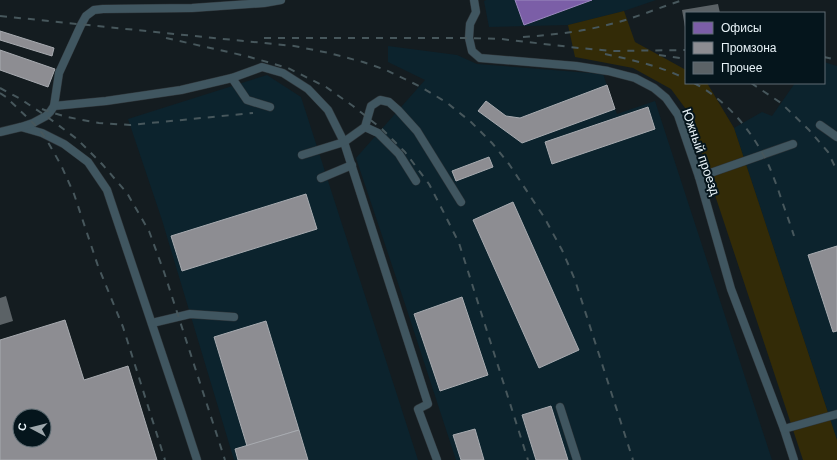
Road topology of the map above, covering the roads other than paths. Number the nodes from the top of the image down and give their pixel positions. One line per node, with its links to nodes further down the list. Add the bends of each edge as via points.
1 (281, 0): 4 (street, via 192,8 94,10 81,24 59,73)
2 (474, 0): 15 (street, Южный проезд, via 476,12 470,24 468,38 472,51 480,58 608,71 636,78 654,88 666,98 678,115)
3 (232, 78): 4 (street, via 181,90); 5 (street, via 247,100); 11 (street, via 262,67 283,73 308,89 328,110)
4 (54, 106): 8 (street, via 40,120)
5 (270, 107)
6 (820, 125): 10 (street)
7 (365, 127): 11 (street); 17 (street, via 378,133 399,154); 18 (street, via 371,106 380,100 389,102 417,131)
8 (21, 128): 9 (street); 20 (street, via 42,133 64,144 88,162 107,190)
9 (0, 132)
10 (837, 137)
11 (344, 142): 13 (street); 14 (street)
12 (793, 144): 15 (street)
13 (302, 156)
14 (352, 165): 16 (street); 25 (street, via 428,404 418,409)
15 (699, 177): 23 (street, Южный проезд, via 732,290)
16 (321, 178)
17 (416, 181)
18 (461, 202)
19 (234, 317): 20 (street, via 190,314)
20 (152, 323): 24 (street)
21 (560, 407): 26 (street)
22 (837, 414): 23 (street)
23 (784, 429): 27 (street, Южный проезд)
24 (197, 460)
25 (437, 460)
26 (577, 460)
27 (794, 460)

